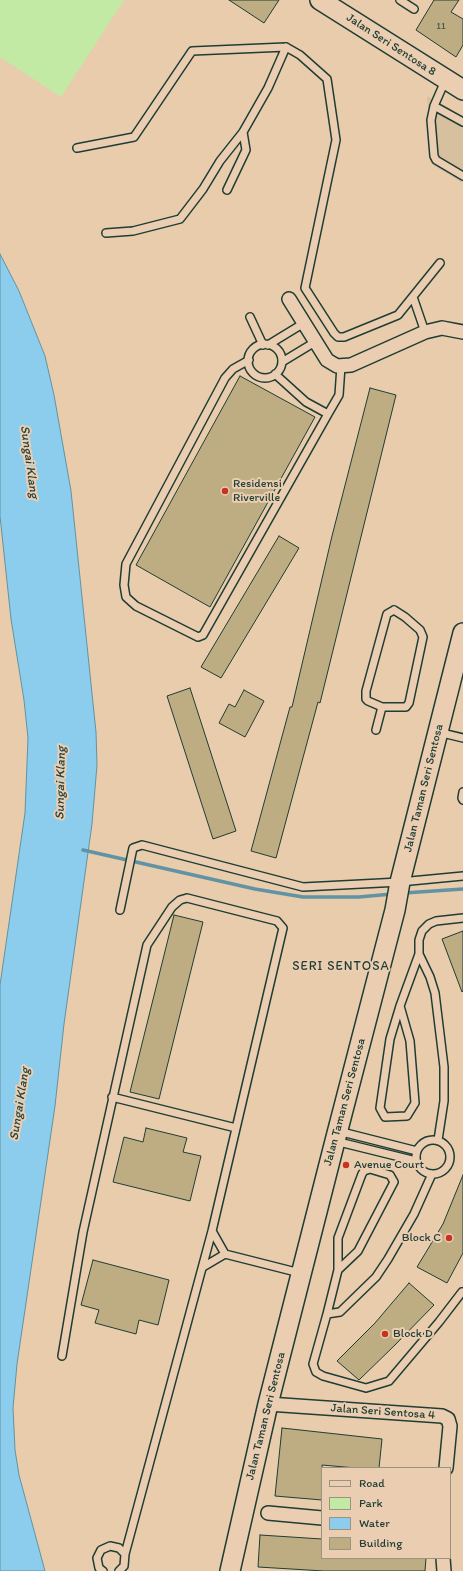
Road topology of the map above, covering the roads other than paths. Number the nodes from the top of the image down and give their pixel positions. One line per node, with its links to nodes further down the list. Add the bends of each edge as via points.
1 (320, 0): 5 (main road, Jalan Seri Sentosa 8)
2 (400, 0): 3 (lane)
3 (414, 9)
4 (286, 47): 9 (lane, via 268,88); 10 (lane, via 192,51 134,137); 15 (lane, via 300,54 327,79 336,140 305,288 338,337 344,337 398,315)
5 (446, 80): 6 (main road, Jalan Seri Sentosa 8); 7 (lane)
6 (463, 90)
7 (434, 106): 8 (lane); 11 (lane, via 431,120 434,156 436,160)
8 (463, 122)
9 (243, 132): 12 (lane, via 246,150); 13 (lane, via 180,219 133,231)
10 (77, 148)
11 (463, 176)
12 (227, 190)
13 (106, 233)
14 (440, 263): 15 (lane)
15 (413, 297): 19 (lane)
16 (289, 299): 18 (street)
17 (250, 317): 22 (lane)
18 (304, 323): 21 (street); 22 (lane)
19 (425, 332): 20 (street, via 442,328); 25 (street, via 351,365)
20 (463, 332)
21 (316, 342): 24 (lane); 25 (street, via 327,360)
22 (265, 345): 23 (lane, via 253,350); 24 (lane, via 278,350)
23 (249, 360): 26 (lane, via 255,374 265,378); 27 (lane, via 233,369 225,378 126,564 126,597 136,606 190,634 198,637 203,635)
24 (282, 362): 26 (lane)
25 (341, 366): 27 (lane, via 339,395)
26 (275, 374): 27 (lane, via 306,402)
27 (328, 414)
28 (463, 633): 31 (main road, Jalan Taman Seri Sentosa)
29 (382, 707): 29 (lane, via 368,701 366,691 387,614 394,610 420,630 423,638 409,703 406,707); 30 (lane)
30 (376, 730)
31 (438, 732): 32 (lane); 36 (main road, Jalan Taman Seri Sentosa)
32 (463, 738)
33 (463, 792): 34 (lane)
34 (463, 800)
35 (463, 876): 36 (lane)
36 (400, 882): 37 (lane, via 303,887 142,845 133,848); 43 (main road, Jalan Taman Seri Sentosa)
37 (120, 910)
38 (463, 918): 39 (lane, via 429,924 422,931 419,940)
39 (419, 954): 40 (lane); 44 (lane, via 435,993 444,1067 444,1101)
40 (400, 1006): 40 (lane, via 390,1039 380,1108 385,1116 407,1116 415,1103 410,1041)
41 (112, 1097): 42 (lane); 42 (lane, via 148,945 172,907 186,898 277,921 283,928); 55 (lane, via 83,1232)
42 (236, 1128): 48 (lane)
43 (336, 1136): 45 (lane); 46 (lane); 52 (main road, Jalan Taman Seri Sentosa)
44 (438, 1140): 45 (lane, via 424,1142); 47 (lane, via 448,1148 450,1158 445,1169)
45 (417, 1151): 46 (lane)
46 (416, 1161): 47 (lane, via 421,1169)
47 (432, 1174): 54 (lane, via 414,1214 376,1277 340,1312)
48 (212, 1231): 49 (lane); 50 (lane)
49 (225, 1254): 50 (lane); 52 (lane)
50 (203, 1267): 60 (lane)
51 (338, 1270): 51 (lane, via 338,1238 362,1174 370,1169 390,1175 394,1182 358,1251); 54 (lane)
52 (302, 1274): 56 (main road, Jalan Taman Seri Sentosa)
53 (462, 1292): 54 (lane, via 389,1381 366,1388 316,1372 313,1364)
54 (327, 1314)
55 (62, 1356)
56 (268, 1404): 57 (street, Jalan Seri Sentosa 4, via 442,1416 448,1419 450,1426); 64 (main road, Jalan Taman Seri Sentosa)
57 (446, 1467)
58 (268, 1513): 59 (street)
59 (321, 1518)
60 (125, 1554): 62 (lane, via 120,1548 110,1546 101,1550 97,1558 99,1568); 63 (lane, via 124,1566)
61 (443, 1559): 65 (street)
62 (103, 1571)
63 (119, 1571)
64 (230, 1571)
65 (444, 1571)

